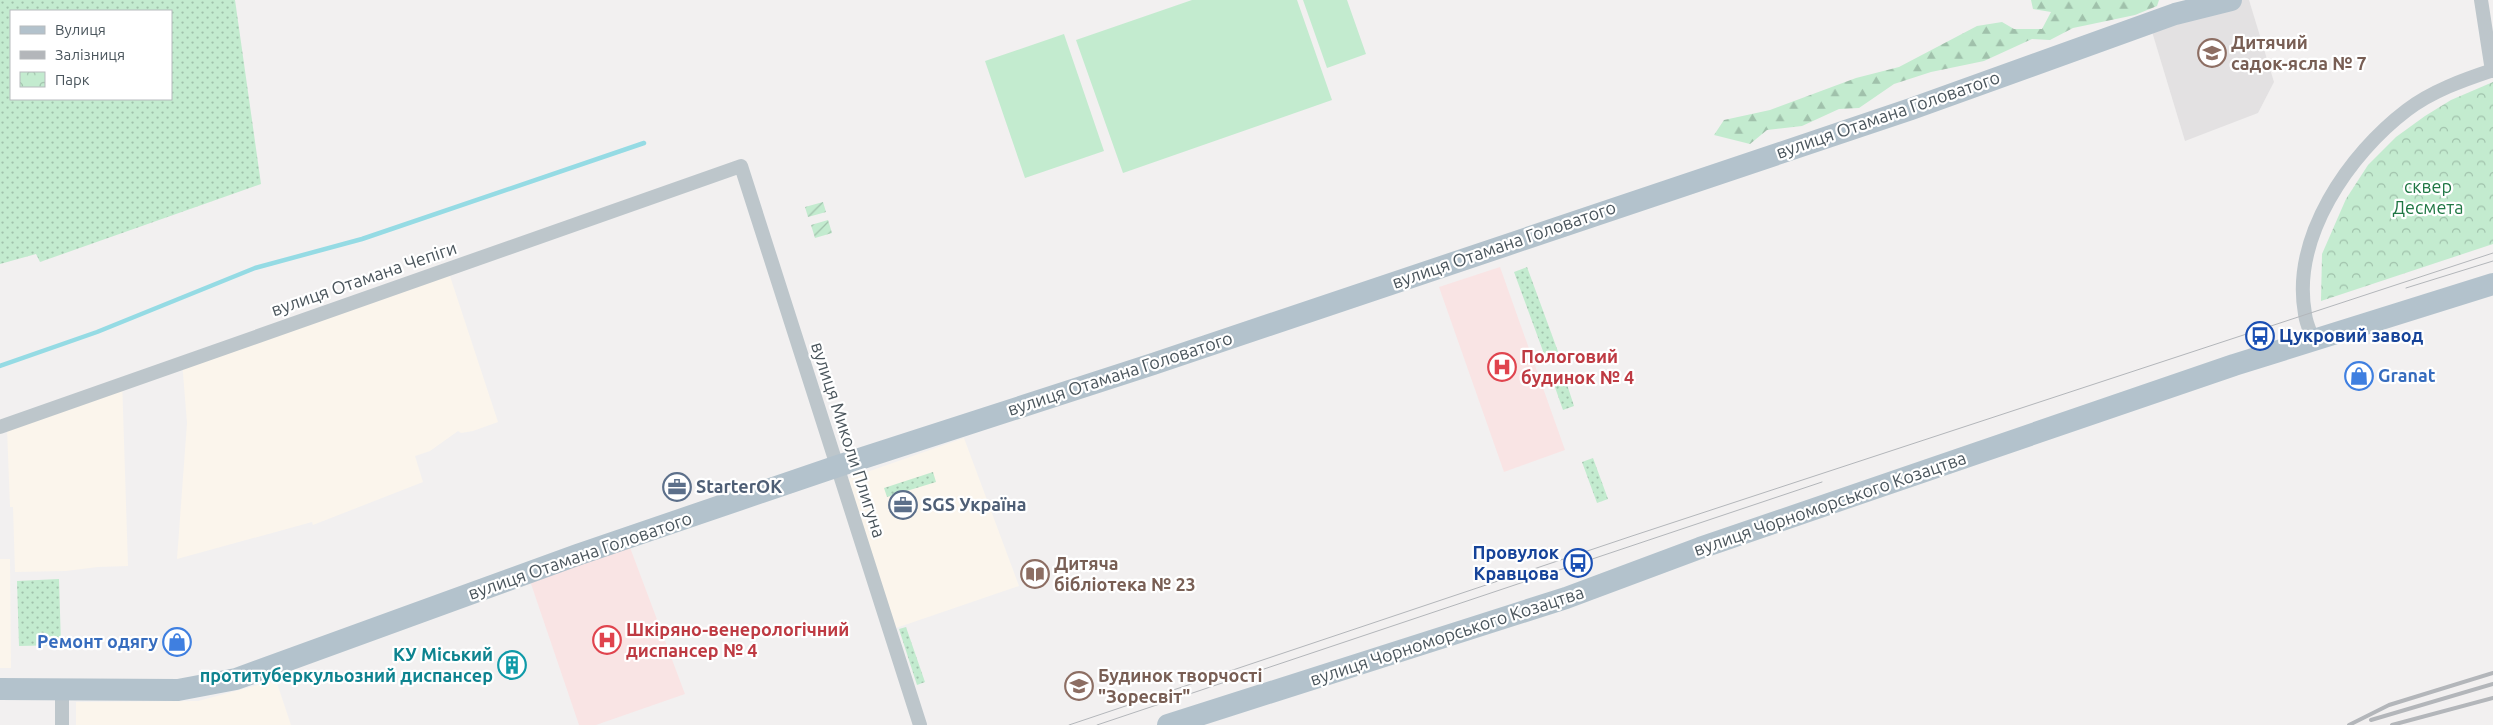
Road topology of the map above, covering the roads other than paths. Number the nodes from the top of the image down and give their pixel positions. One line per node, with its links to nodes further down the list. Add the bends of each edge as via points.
1 (2231, 0): 8 (main road, вулиця Отамана Головатого, via 2175,14 1911,108 1153,364)
2 (2481, 0): 3 (street)
3 (2493, 70): 6 (street, via 2444,89 2408,109 2368,145 2339,182 2321,217 2306,267 2304,304)
4 (741, 166): 7 (street, вулиця Отамана Чепіги); 8 (street, вулиця Миколи Плигуна)
5 (2493, 284): 6 (main road, вулиця Чорноморського Козацтва)
6 (2313, 339): 13 (main road, вулиця Чорноморського Козацтва, via 1762,527 1566,598)
7 (0, 427)
8 (838, 466): 9 (main road, вулиця Отамана Головатого, via 586,552 236,679 178,690); 12 (street, вулиця Миколи Плигуна)
9 (62, 688): 10 (main road, вулиця Отамана Головатого); 11 (street)
10 (0, 689)
11 (62, 725)
12 (920, 725)
13 (1168, 725)

